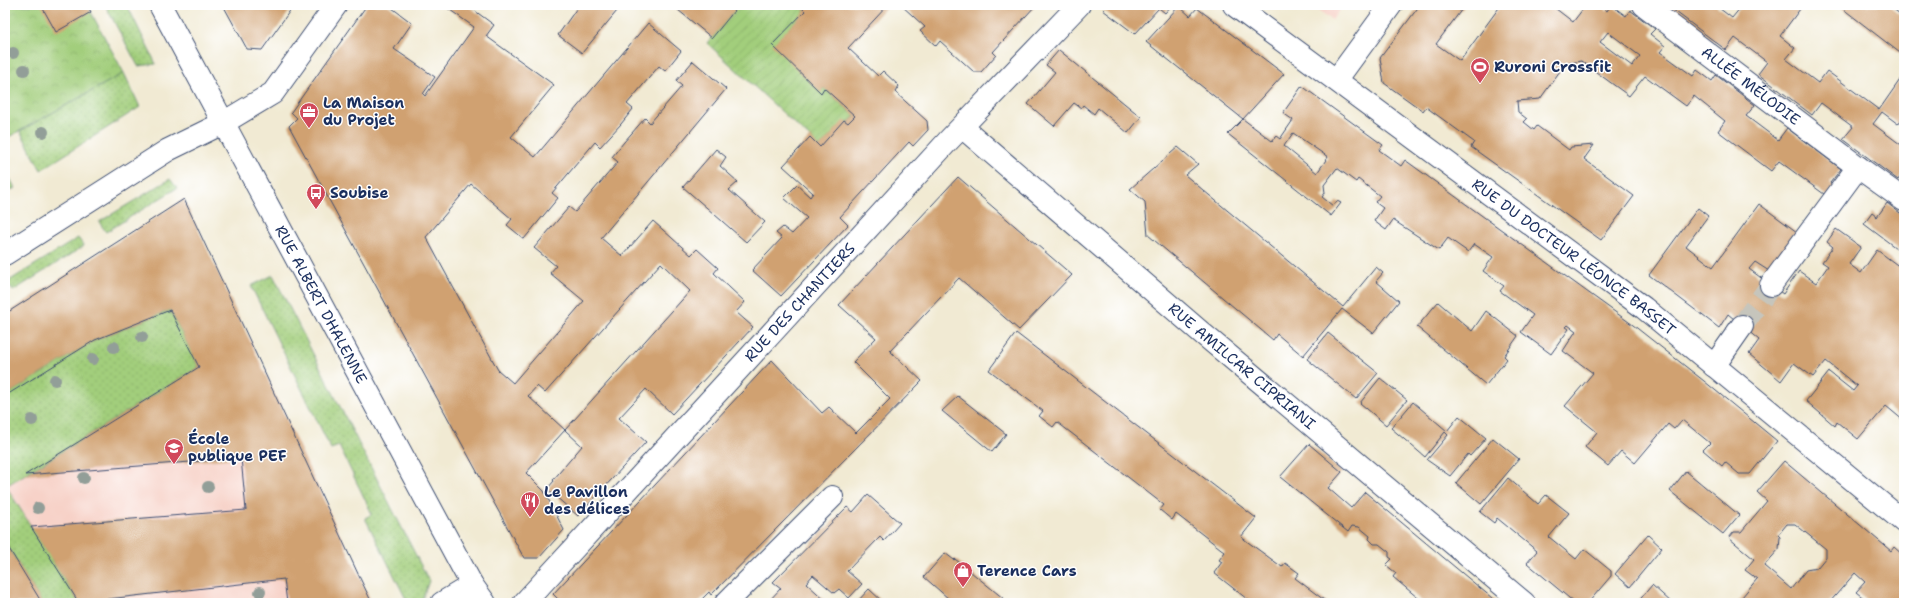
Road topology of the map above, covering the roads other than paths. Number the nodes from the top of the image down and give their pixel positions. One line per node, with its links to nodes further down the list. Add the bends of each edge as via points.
1 (160, 5): 8 (street, RUE ALBERT DHALENNE)
2 (336, 5): 8 (street, via 273,93)
3 (1079, 5): 9 (street, RUE DES CHANTIERS)
4 (1234, 5): 7 (street, RUE DU DOCTEUR LÉONCE BASSET)
5 (1391, 5): 7 (street)
6 (1644, 5): 10 (street, ALLÉE MÉLODIE)
7 (1337, 79): 15 (street, RUE DU DOCTEUR LÉONCE BASSET, via 1644,308)
8 (223, 123): 12 (street, via 168,150); 18 (street, RUE ALBERT DHALENNE)
9 (962, 127): 21 (street, RUE DES CHANTIERS); 23 (street, RUE AMILCAR CIPRIANI, via 1203,334)
10 (1858, 167): 11 (street, ALLÉE MÉLODIE); 13 (street)
11 (1904, 200)
12 (5, 254)
13 (1771, 285)
14 (1742, 326): 15 (street)
15 (1714, 366): 17 (street, RUE DU DOCTEUR LÉONCE BASSET)
16 (832, 497): 22 (street)
17 (1904, 522)
18 (472, 585): 19 (street); 20 (street, RUE ALBERT DHALENNE)
19 (442, 603)
20 (485, 603)
21 (524, 603)
22 (726, 603)
23 (1524, 603)

